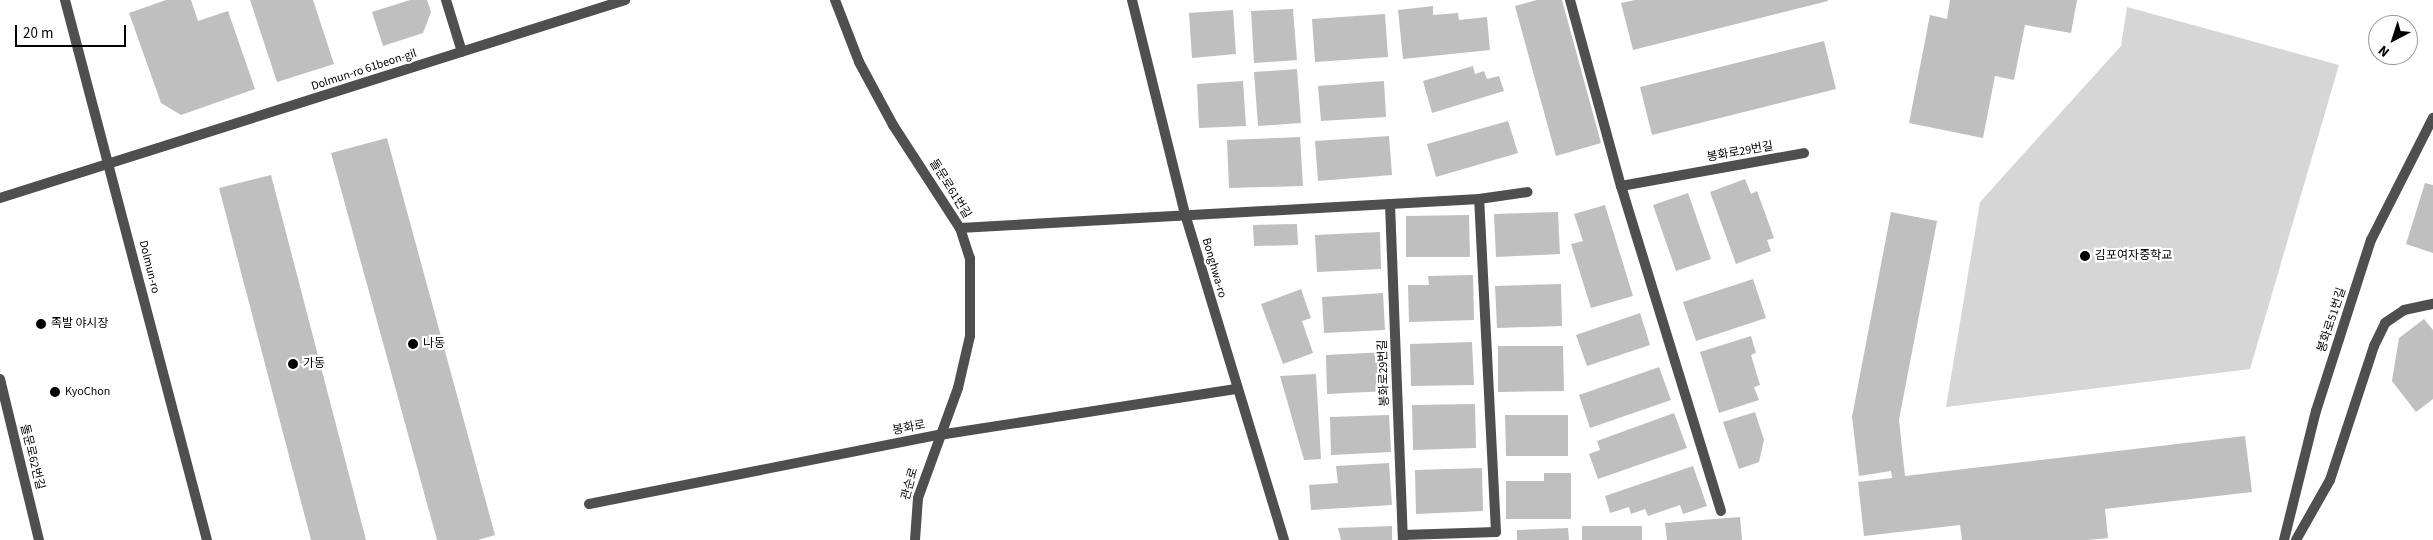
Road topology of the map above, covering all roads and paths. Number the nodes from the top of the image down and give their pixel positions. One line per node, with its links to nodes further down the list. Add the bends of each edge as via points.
1 (65, 0): 10 (street, Dolmun-ro)
2 (446, 0): 7 (street)
3 (625, 0): 7 (street, Dolmun-ro 61beon-gil)
4 (835, 0): 17 (street, 돌문로61번길, via 859,62 893,125)
5 (1132, 0): 16 (street, Bonghwa-ro)
6 (1570, 0): 11 (street)
7 (462, 52): 10 (street, Dolmun-ro 61beon-gil)
8 (2433, 118): 29 (street, 봉화로51번길, via 2371,240 2316,411)
9 (1804, 153): 11 (street, 봉화로29번길)
10 (110, 164): 13 (street); 26 (street, Dolmun-ro)
11 (1621, 186): 23 (street)
12 (1528, 192): 14 (street)
13 (0, 198)
14 (1479, 199): 15 (street); 24 (street, via 1496,532)
15 (1390, 204): 16 (street); 24 (street, 봉화로29번길)
16 (1185, 214): 17 (street); 20 (street, Bonghwa-ro)
17 (960, 228): 21 (street, 돌문로61번길, via 970,258 970,336 958,388)
18 (2433, 304): 30 (street, via 2404,310 2386,323 2374,346 2330,480)
19 (0, 379): 25 (street, 돌문로62번길)
20 (1236, 390): 21 (street, 봉화로); 28 (street, Bonghwa-ro)
21 (939, 435): 22 (street, 봉화로); 27 (street, 관순로, via 918,498)
22 (588, 504)
23 (1721, 511)
24 (1403, 538)
25 (39, 540)
26 (207, 540)
27 (915, 540)
28 (1284, 540)
29 (2284, 540)
30 (2296, 540)

